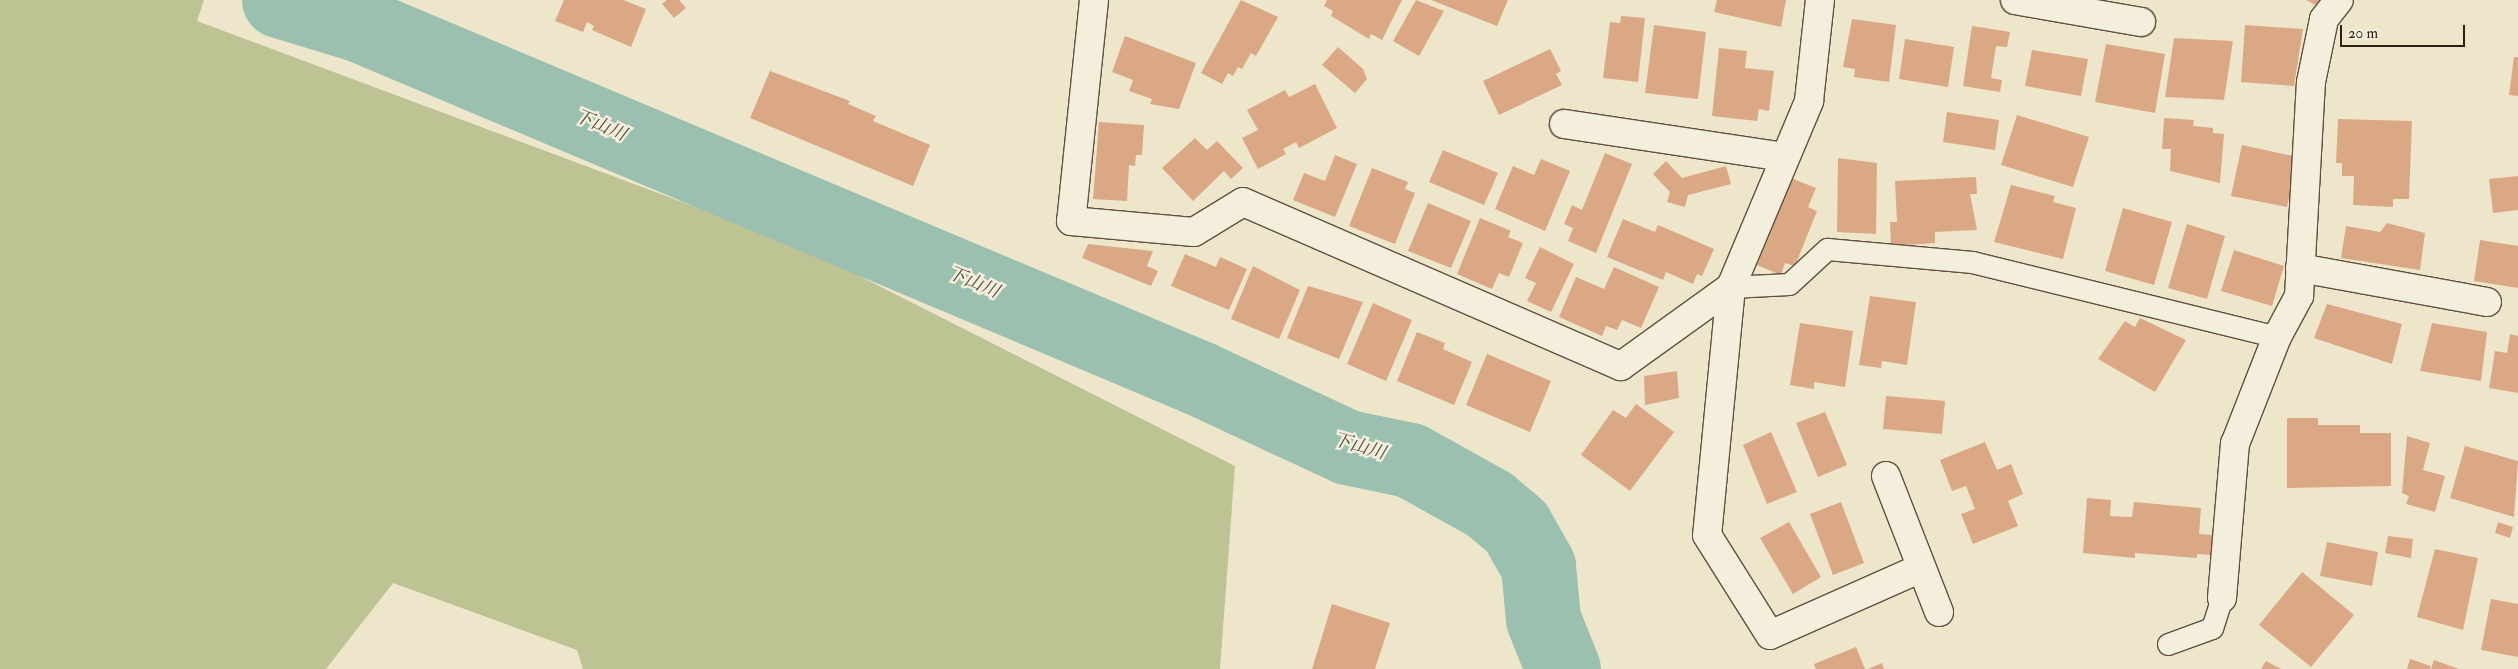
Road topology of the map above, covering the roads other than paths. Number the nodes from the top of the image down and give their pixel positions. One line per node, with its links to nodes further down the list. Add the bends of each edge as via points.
1 (1094, 0): 9 (street, via 1071,221 1194,232 1243,202 1621,366)
2 (1820, 0): 7 (street, via 1809,101)
3 (2015, 0): 5 (street)
4 (2339, 0): 8 (street, via 2324,19 2311,82)
5 (2141, 22)
6 (1564, 124): 7 (street)
7 (1785, 157): 9 (street)
8 (2300, 268): 10 (street); 11 (street, via 2298,296)
9 (1731, 287): 11 (lane, via 1789,284 1827,249 1972,262); 13 (street, via 1707,535 1770,635)
10 (2487, 302)
11 (2277, 337): 14 (street, via 2236,444)
12 (1886, 476): 13 (street)
13 (1921, 568): 15 (street)
14 (2222, 598): 16 (lane, via 2212,628)
15 (1939, 612)
16 (2168, 644)

